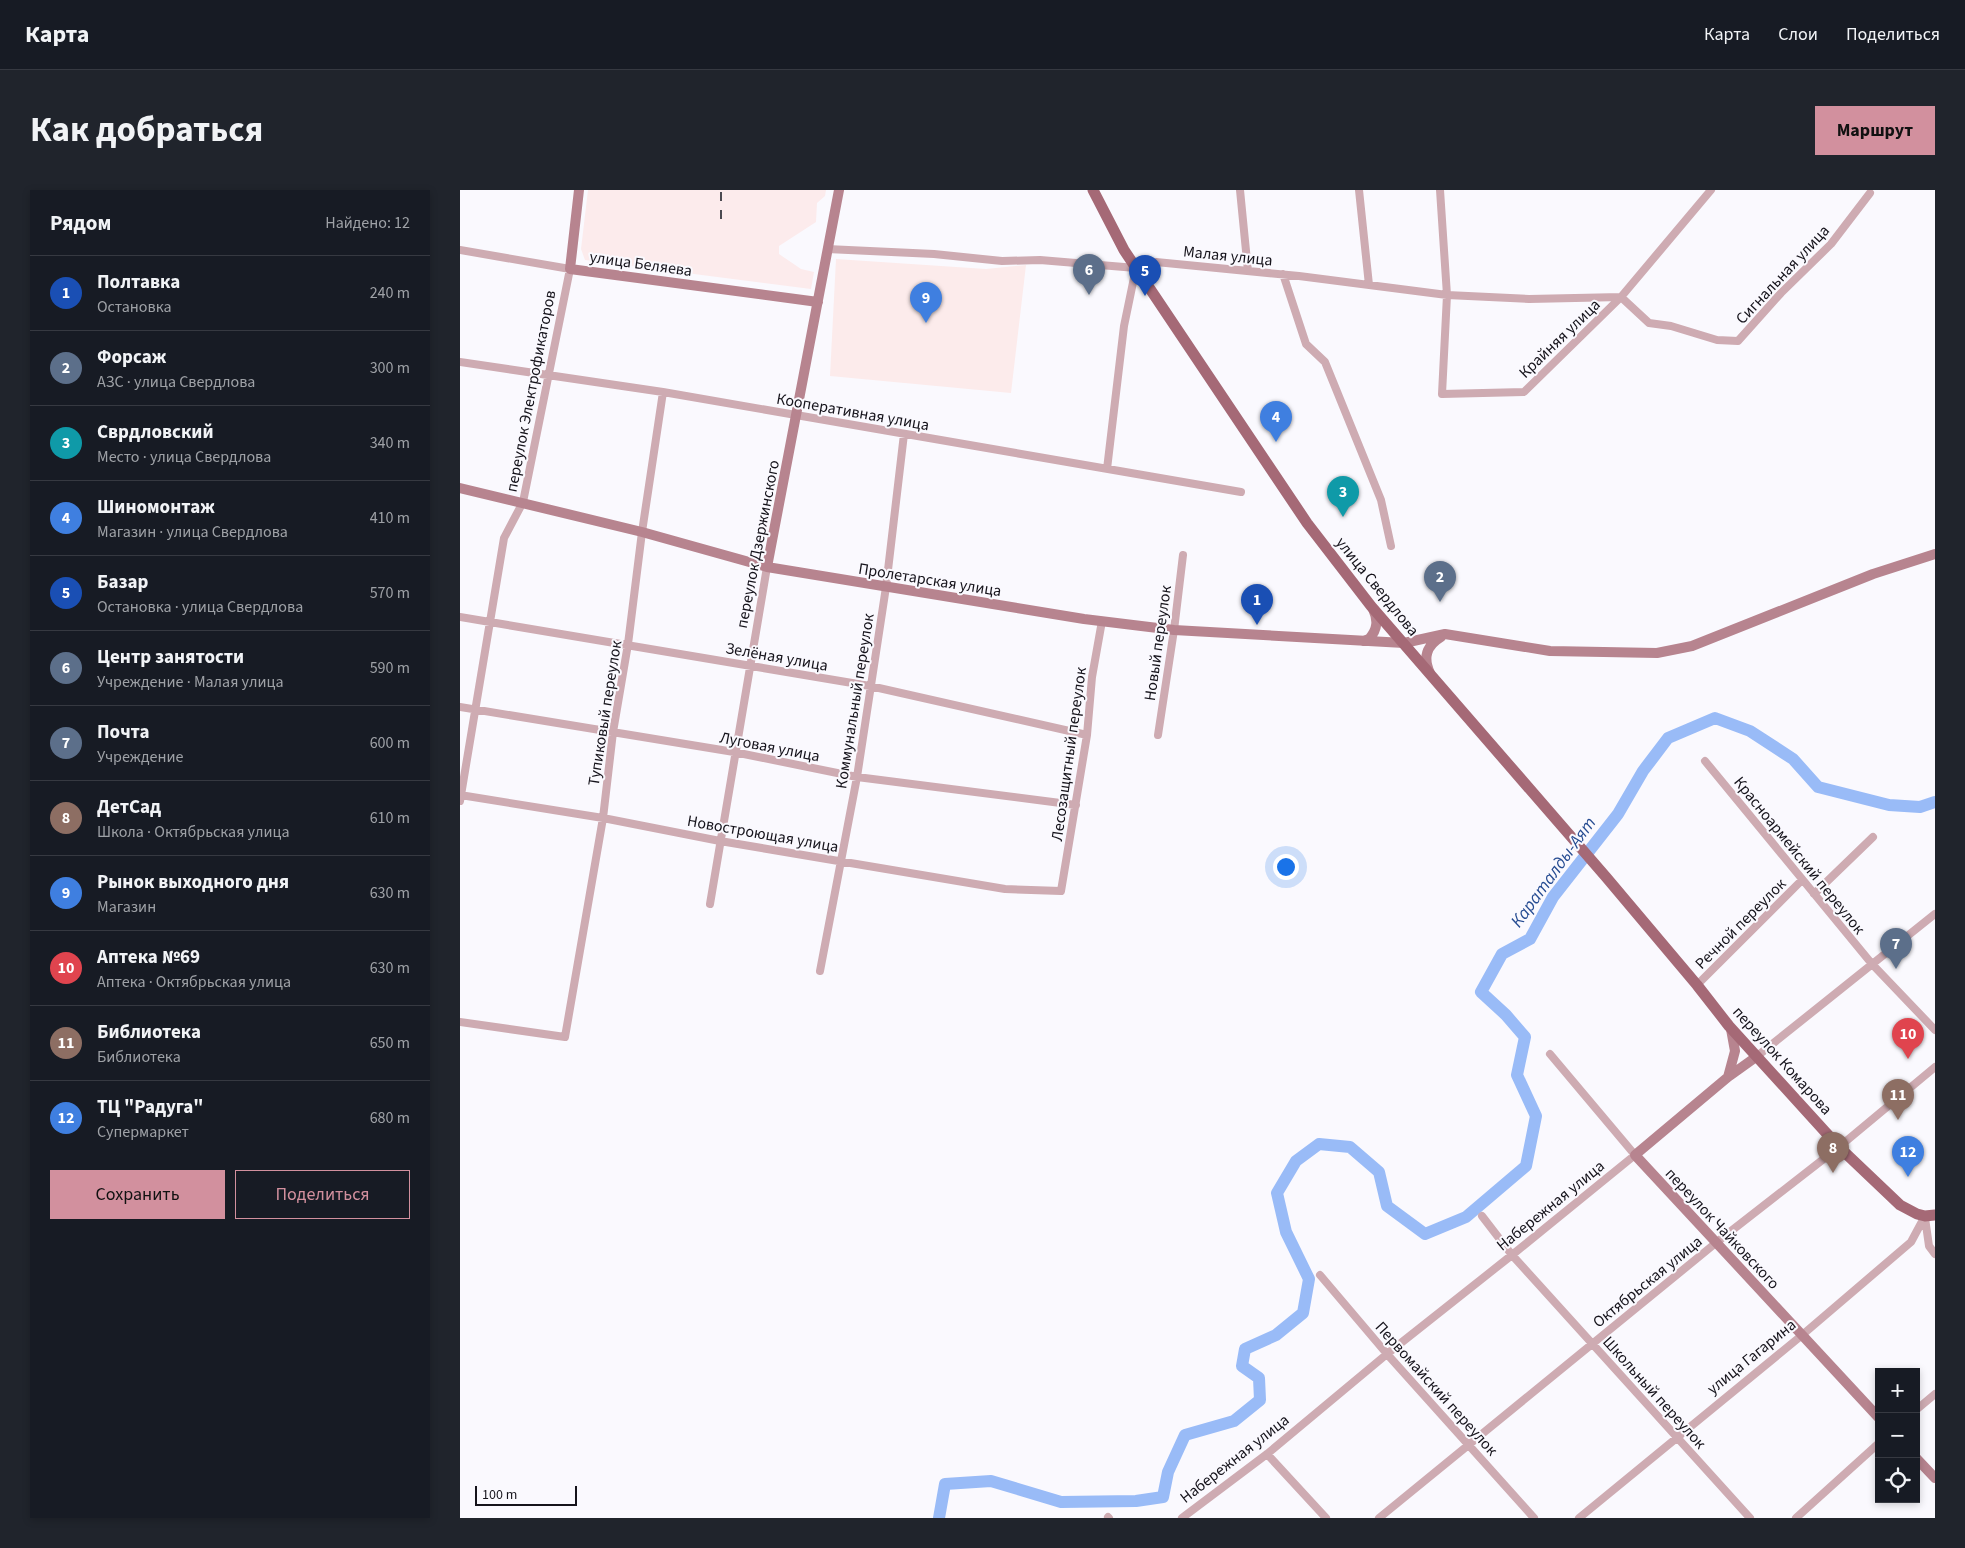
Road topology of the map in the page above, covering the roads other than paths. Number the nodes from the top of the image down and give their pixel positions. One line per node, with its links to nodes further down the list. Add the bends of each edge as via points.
1 (579, 190): 12 (street, переулок Электрофикаторов)
2 (839, 190): 9 (street, переулок Дзержинского)
3 (1093, 190): 11 (main road, улица Свердлова)
4 (1240, 190): 13 (street)
5 (1359, 190): 15 (street)
6 (1440, 190): 16 (street)
7 (1711, 190): 17 (street, Крайняя улица)
8 (1870, 193): 17 (street, Сигнальная улица, via 1831,244 1781,293 1738,342 1648,323)
9 (827, 249): 11 (street, Малая улица); 18 (street, переулок Дзержинского)
10 (460, 250): 12 (street, улица Беляева)
11 (1136, 268): 13 (street, Малая улица, via 1156,262); 24 (street, via 1124,326); 34 (main road, улица Свердлова, via 1307,523)
12 (570, 269): 18 (street, улица Беляева); 20 (street, переулок Электрофикаторов)
13 (1248, 271): 14 (street, Малая улица)
14 (1283, 274): 15 (street, Малая улица); 29 (street, via 1306,344 1326,362 1377,490)
15 (1369, 285): 16 (street, Малая улица)
16 (1447, 295): 17 (street, Малая улица, via 1529,300); 17 (street, Крайняя улица, via 1442,394 1524,392)
17 (1621, 297)
18 (818, 302): 22 (street, переулок Дзержинского)
19 (460, 362): 20 (street, Кооперативная улица)
20 (549, 374): 21 (street, Кооперативная улица); 27 (street, переулок Электрофикаторов)
21 (663, 392): 22 (street, Кооперативная улица); 28 (street, Тупиковый переулок)
22 (797, 415): 23 (street, Кооперативная улица); 32 (street, переулок Дзержинского)
23 (904, 434): 24 (street, Кооперативная улица); 33 (street, Коммунальный переулок)
24 (1107, 469): 26 (street, Кооперативная улица)
25 (460, 488): 27 (street, Пролетарская улица)
26 (1241, 492)
27 (523, 502): 28 (street, Пролетарская улица); 37 (street, переулок Электрофикаторов, via 504,538)
28 (642, 532): 32 (street, Пролетарская улица); 42 (street, Тупиковый переулок)
29 (1391, 546)
30 (1935, 554): 39 (street, via 1873,574 1692,646 1657,653 1550,651)
31 (1183, 555): 38 (street, Новый переулок)
32 (767, 567): 33 (street, Пролетарская улица); 43 (street, переулок Дзержинского)
33 (886, 587): 36 (street, Пролетарская улица); 45 (street, Коммунальный переулок)
34 (1371, 606): 40 (street, via 1377,626 1369,639); 41 (main road, улица Свердлова)
35 (460, 616): 37 (street, Зелёная улица)
36 (1102, 621): 38 (street, Пролетарская улица); 49 (street, Лесозащитный переулок, via 1092,677)
37 (490, 622): 42 (street, Зелёная улица); 47 (street, переулок Электрофикаторов)
38 (1174, 630): 40 (street, Пролетарская улица); 50 (street, Новый переулок)
39 (1445, 634): 41 (street, Пролетарская улица); 44 (street, via 1428,648 1426,657)
40 (1363, 641): 41 (street, Пролетарская улица)
41 (1404, 643): 44 (main road, улица Свердлова)
42 (628, 644): 43 (street, Зелёная улица); 48 (street, Тупиковый переулок)
43 (750, 665): 45 (street, Зелёная улица); 51 (street, переулок Дзержинского)
44 (1432, 676): 60 (main road, улица Свердлова)
45 (870, 686): 49 (street, Зелёная улица); 53 (street, Коммунальный переулок)
46 (460, 707): 47 (street, Луговая улица)
47 (476, 710): 48 (street, Луговая улица); 54 (street, переулок Электрофикаторов)
48 (613, 732): 51 (street, Луговая улица); 56 (street, Тупиковый переулок)
49 (1087, 735): 55 (street, Лесозащитный переулок)
50 (1158, 735)
51 (734, 752): 53 (street, Луговая улица); 58 (street, переулок Дзержинского)
52 (1706, 761): 61 (street, Красноармейский переулок)
53 (857, 777): 55 (street, Луговая улица); 59 (street, Коммунальный переулок)
54 (460, 797): 56 (street, Новостроющая улица)
55 (1076, 805): 62 (street, Лесозащитный переулок)
56 (603, 818): 58 (street, Новостроющая улица); 69 (street, Тупиковый переулок, via 565,1037)
57 (1873, 837): 63 (street)
58 (720, 841): 59 (street, Новостроющая улица); 64 (street, переулок Дзержинского)
59 (841, 861): 62 (street, Новостроющая улица, via 1004,889); 67 (street, Коммунальный переулок)
60 (1606, 877): 68 (main road, переулок Комарова)
61 (1802, 880): 63 (street, Красноармейский переулок); 68 (street, Речной переулок)
62 (1062, 891)
63 (1814, 894): 66 (street, Красноармейский переулок)
64 (710, 904)
65 (1935, 914): 66 (street, Набережная улица)
66 (1872, 964): 71 (street, Красноармейский переулок); 73 (street, Набережная улица)
67 (820, 971)
68 (1697, 985): 70 (main road, переулок Комарова)
69 (460, 1022)
70 (1729, 1026): 73 (main road, переулок Комарова); 75 (street, via 1735,1051)
71 (1935, 1030)
72 (1550, 1054): 77 (street, переулок Чайковского)
73 (1756, 1057): 75 (street, Набережная улица); 76 (main road, переулок Комарова)
74 (1935, 1067): 76 (street, Октябрьская улица)
75 (1728, 1077): 77 (street, Набережная улица)
76 (1839, 1147): 79 (main road, переулок Комарова, via 1900,1205 1911,1212); 80 (street, Октябрьская улица)
77 (1635, 1155): 80 (street, переулок Чайковского); 82 (street, Набережная улица)
78 (1482, 1216): 82 (street, Школьный переулок)
79 (1930, 1216): 81 (street, via 1926,1238); 84 (street, улица Гагарина, via 1911,1242)
80 (1717, 1242): 84 (street, переулок Чайковского); 85 (street, Октябрьская улица)
81 (1935, 1254)
82 (1512, 1255): 85 (street, Школьный переулок); 86 (street, Набережная улица)
83 (1320, 1275): 86 (street, Первомайский переулок)
84 (1802, 1336): 89 (street, переулок Чайковского); 90 (street, улица Гагарина)
85 (1592, 1344): 90 (street, Школьный переулок); 91 (street, Октябрьская улица)
86 (1387, 1354): 91 (street, Первомайский переулок); 93 (street, Набережная улица)
87 (1935, 1394): 88 (street)
88 (1920, 1407)
89 (1875, 1414)
90 (1677, 1437): 100 (street, улица Гагарина); 101 (street, Школьный переулок)
91 (1469, 1445): 98 (street, Октябрьская улица); 99 (street, Первомайский переулок)
92 (1875, 1447): 102 (street)
93 (1266, 1454): 96 (street, Набережная улица); 97 (street)
94 (1920, 1462): 95 (street)
95 (1935, 1478)
96 (1182, 1518)
97 (1326, 1518)
98 (1379, 1518)
99 (1534, 1518)
100 (1579, 1518)
101 (1750, 1518)
102 (1796, 1518)

